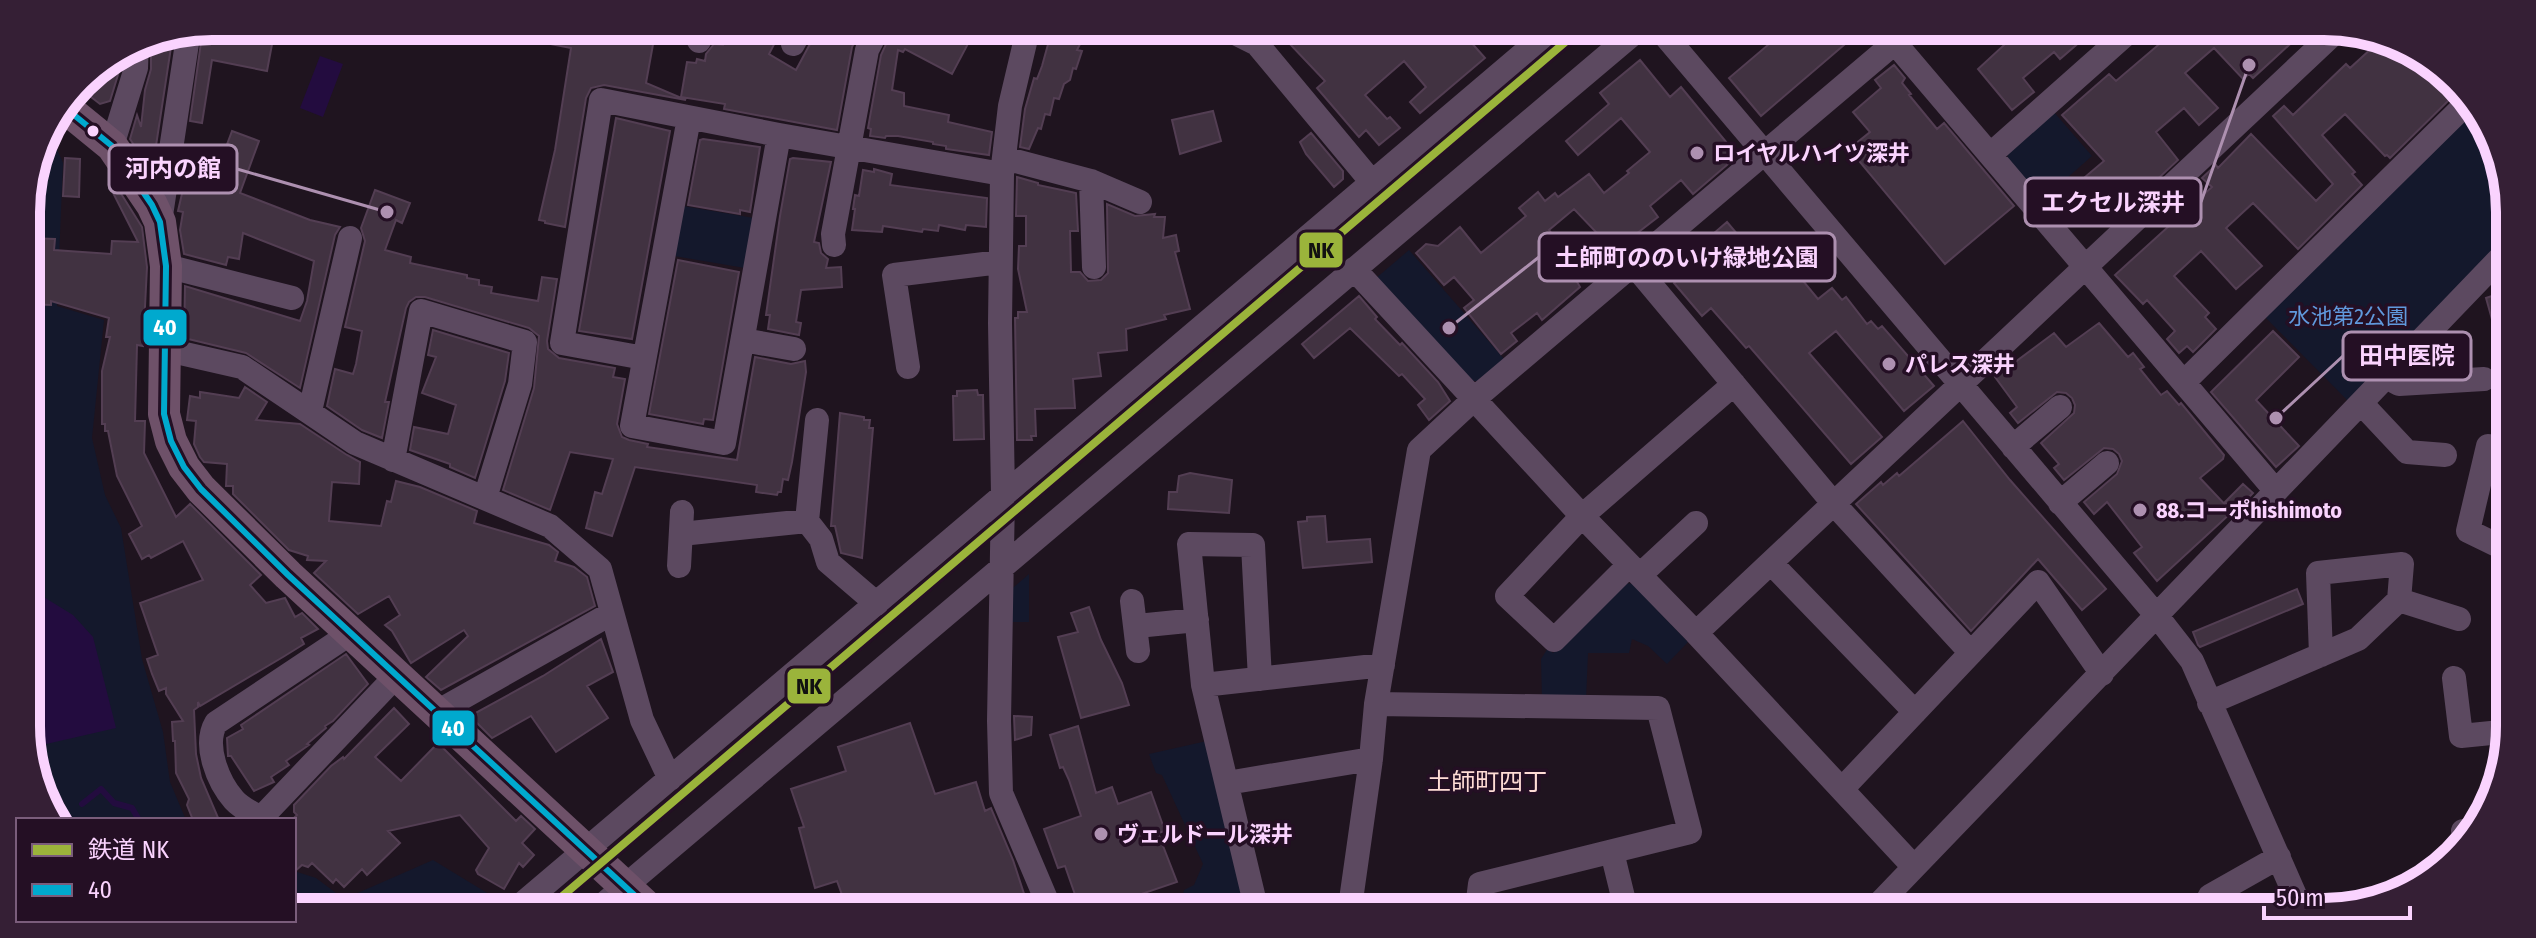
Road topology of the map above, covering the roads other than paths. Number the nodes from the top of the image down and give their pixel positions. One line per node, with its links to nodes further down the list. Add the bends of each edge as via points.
1 (872, 40): 18 (street)
2 (1026, 40): 21 (street)
3 (1266, 40): 23 (street)
4 (1539, 40): 23 (street)
5 (1626, 40): 34 (street)
6 (1669, 40): 19 (street)
7 (1898, 40): 19 (street)
8 (1902, 40): 20 (street)
9 (2119, 40): 20 (street)
10 (2327, 40): 33 (street)
11 (187, 42): 25 (street)
12 (136, 58): 17 (street)
13 (2462, 108): 43 (street)
14 (71, 113): 17 (main road)
15 (689, 118): 16 (street); 39 (street); 39 (street, via 601,100 562,343)
16 (779, 135): 18 (street); 36 (street)
17 (112, 146): 25 (main road)
18 (849, 147): 21 (street); 27 (street)
19 (1764, 154): 31 (street); 45 (street)
20 (1991, 154): 33 (street)
21 (1003, 166): 22 (street); 28 (street)
22 (1091, 181): 24 (street); 32 (street)
23 (1371, 181): 57 (street)
24 (1140, 202)
25 (160, 222): 30 (main road)
26 (350, 238): 49 (street)
27 (834, 245)
28 (1000, 262): 40 (street, via 894,275); 57 (street)
29 (2496, 262): 41 (street)
30 (166, 266): 35 (street); 37 (main road)
31 (1635, 266): 44 (street); 46 (street)
32 (1094, 267)
33 (2085, 268): 43 (street); 45 (street)
34 (1354, 269): 46 (street); 67 (street)
35 (292, 298)
36 (743, 340): 38 (street); 39 (street, via 724,443 632,426)
37 (163, 349): 49 (street, via 242,367); 77 (main road, via 164,414 184,467)
38 (794, 349)
39 (644, 358)
40 (908, 367)
41 (2386, 377): 42 (street, via 2399,384); 47 (street)
42 (2484, 379)
43 (2184, 382): 56 (street)
44 (1734, 384): 60 (street); 61 (street)
45 (1961, 385): 52 (street); 60 (street)
46 (1474, 399): 61 (street); 82 (street, via 1419,450)
47 (2361, 403): 53 (street, via 2407,452); 56 (street)
48 (2060, 407): 52 (street)
49 (310, 411): 54 (street, via 355,443)
50 (817, 420): 62 (street)
51 (2488, 446): 64 (street, via 2468,531)
52 (2013, 447): 59 (street)
53 (2445, 455)
54 (393, 460): 58 (street); 58 (street, via 421,311 525,342 520,384)
55 (2107, 463): 59 (street)
56 (2275, 490): 73 (street)
57 (1003, 495): 67 (street); 71 (street)
58 (485, 498): 72 (street, via 550,526 600,569)
59 (2060, 503): 73 (street)
60 (1834, 504): 65 (street); 80 (street)
61 (1582, 516): 68 (street); 68 (street, via 1507,596 1554,640)
62 (807, 521): 66 (street, via 682,523); 71 (street, via 821,539 828,562)
63 (1696, 523): 68 (street)
64 (2496, 545)
65 (1771, 563): 78 (street); 91 (street)
66 (679, 566)
67 (1000, 570): 102 (street); 103 (street, via 1001,793)
68 (1634, 570): 78 (street)
69 (2399, 600): 74 (street); 81 (street, via 2358,639); 81 (street, via 2402,564 2318,573)
70 (1132, 601): 76 (street)
71 (877, 604): 94 (street)
72 (612, 613): 90 (street); 94 (street, via 642,720)
73 (2157, 616): 83 (street); 88 (street, via 2192,661)
74 (2459, 619)
75 (1197, 620): 76 (street); 86 (street, via 1189,544 1253,545); 87 (street)
76 (1137, 626): 79 (street)
77 (351, 633): 84 (main road); 84 (street, via 216,723 214,765 236,803 261,818)
78 (1696, 633): 96 (street)
79 (1138, 651)
80 (1971, 653): 83 (street, via 2038,582); 91 (street)
81 (2321, 655): 88 (street)
82 (1383, 665): 86 (street); 89 (street)
83 (2102, 674): 100 (street)
84 (397, 675): 90 (main road)
85 (2454, 678): 92 (street, via 2461,736)
86 (1260, 679): 87 (street)
87 (1203, 685): 95 (street)
88 (2209, 703): 99 (street)
89 (1376, 704): 93 (street); 98 (street, via 1658,708 1690,832)
90 (437, 712): 97 (main road)
91 (1915, 712): 96 (street)
92 (2496, 732)
93 (1371, 759): 95 (street); 105 (street)
94 (670, 779): 97 (street)
95 (1227, 783): 104 (street)
96 (1842, 789): 100 (street)
97 (585, 849): 101 (street); 102 (main road)
98 (1612, 852): 106 (street, via 1480,884); 107 (street)
99 (2279, 857): 109 (street); 110 (street)
100 (1914, 867): 108 (street)
101 (529, 898)
102 (624, 898)
103 (1046, 898)
104 (1254, 898)
105 (1351, 898)
106 (1478, 898)
107 (1623, 898)
108 (1884, 898)
109 (2209, 898)
110 (2296, 898)

